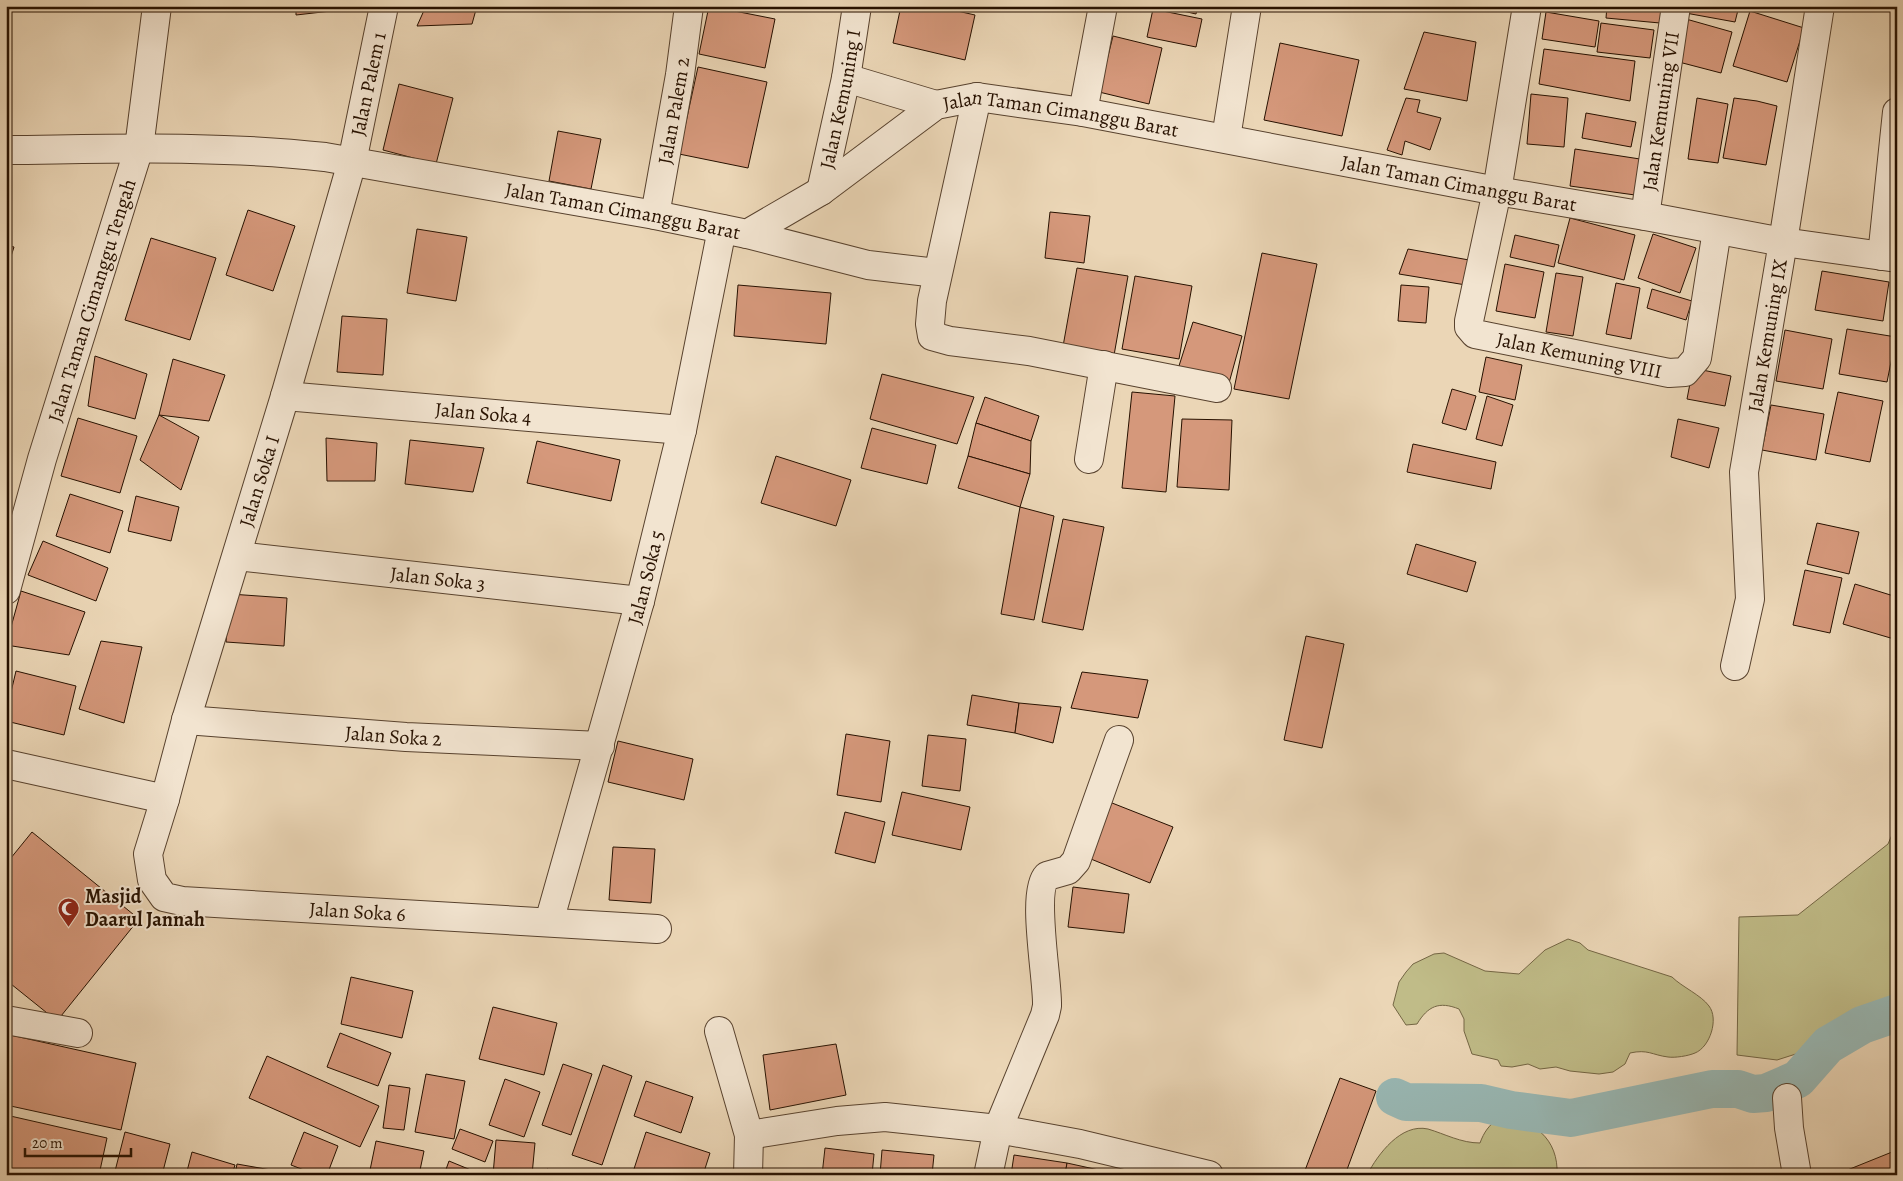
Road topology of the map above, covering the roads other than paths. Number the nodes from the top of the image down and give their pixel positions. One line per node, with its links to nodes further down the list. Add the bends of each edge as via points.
1 (157, 6): 16 (street, Jalan Taman Cimanggu Tengah)
2 (384, 6): 18 (street, Jalan Palem 1)
3 (689, 6): 21 (street, Jalan Palem 2)
4 (857, 6): 10 (street, Jalan Kemuning I)
5 (1103, 6): 13 (street)
6 (1247, 6): 15 (street)
7 (1526, 6): 20 (street)
8 (1676, 6): 22 (street, Jalan Kemuning VII)
9 (1820, 6): 25 (street, Jalan Kemuning IX)
10 (846, 78): 12 (street); 19 (street, Jalan Kemuning I)
11 (977, 97): 12 (street, Jalan Taman Cimanggu Barat); 13 (street, Jalan Taman Cimanggu Barat); 27 (street)
12 (936, 106): 19 (street, Jalan Taman Cimanggu Barat)
13 (1083, 112): 15 (street, Jalan Taman Cimanggu Barat)
14 (1897, 112): 26 (street)
15 (1226, 138): 20 (street, Jalan Taman Cimanggu Barat)
16 (139, 148): 17 (street, Jalan Taman Cimanggu Barat); 18 (street, Jalan Taman Cimanggu Barat, via 292,154); 34 (street, Jalan Taman Cimanggu Tengah, via 42,458)
17 (6, 150)
18 (352, 162): 21 (street, Jalan Taman Cimanggu Barat); 30 (street, Jalan Soka I)
19 (822, 191): 24 (street, Jalan Taman Cimanggu Barat)
20 (1497, 191): 22 (street, Jalan Taman Cimanggu Barat); 23 (street, Jalan Kemuning VIII, via 1469,327 1475,334 1669,374 1685,372 1697,358)
21 (655, 215): 24 (street, Jalan Taman Cimanggu Barat)
22 (1645, 216): 23 (street, Jalan Taman Cimanggu Barat)
23 (1718, 230): 25 (street, Jalan Taman Cimanggu Barat)
24 (735, 231): 27 (street, via 868,265); 31 (street, Jalan Soka 5)
25 (1783, 242): 26 (street, Jalan Taman Cimanggu Barat); 36 (street, Jalan Kemuning IX, via 1744,472 1750,599)
26 (1889, 257)
27 (937, 273): 28 (street, via 930,324 932,336)
28 (1104, 366): 29 (street); 32 (street)
29 (1217, 388)
30 (285, 396): 31 (street, Jalan Soka 4); 33 (street, Jalan Soka I)
31 (682, 430): 35 (street, Jalan Soka 5)
32 (1090, 459)
33 (237, 556): 35 (street, Jalan Soka 3); 37 (street, Jalan Soka I)
34 (6, 590)
35 (640, 601): 39 (street, Jalan Soka 5)
36 (1735, 666)
37 (186, 720): 39 (street, Jalan Soka 2, via 406,737); 41 (street, Jalan Soka I)
38 (1119, 740): 48 (street, via 1076,861 1068,870 1047,876 1042,884 1040,914 1047,1006)
39 (600, 746): 42 (street, Jalan Soka 5)
40 (6, 764): 41 (street)
41 (166, 799): 42 (street, Jalan Soka 6, via 148,854 152,880 164,897 214,904)
42 (549, 922): 43 (street, Jalan Soka 6)
43 (656, 929)
44 (6, 1020): 46 (street)
45 (719, 1031): 49 (street)
46 (78, 1033)
47 (1787, 1098): 53 (street)
48 (998, 1129): 49 (street, via 885,1117); 50 (street); 52 (street, via 1080,1144)
49 (749, 1135): 51 (street)
50 (989, 1171)
51 (748, 1175)
52 (1209, 1175)
53 (1797, 1175)

